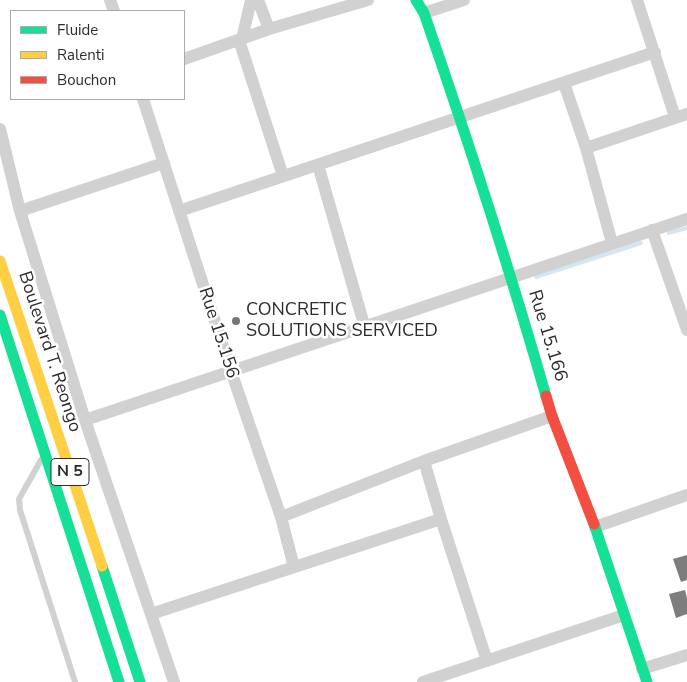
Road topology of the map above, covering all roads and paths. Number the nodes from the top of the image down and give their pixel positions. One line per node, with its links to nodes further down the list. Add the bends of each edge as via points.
1 (251, 0): 9 (street)
2 (258, 0): 8 (street)
3 (368, 0): 8 (street)
4 (416, 0): 7 (main road, Rue 15.166)
5 (464, 0): 7 (street)
6 (637, 0): 10 (street)
7 (424, 13): 15 (main road, Rue 15.166)
8 (269, 29): 9 (street)
9 (240, 39): 11 (street); 20 (street)
10 (654, 52): 12 (street); 14 (street)
11 (185, 59)
12 (564, 83): 15 (street); 17 (street)
13 (143, 100): 18 (street, Rue 15.156)
14 (681, 116): 17 (street)
15 (460, 118): 19 (street); 27 (main road, Rue 15.166)
16 (0, 128): 21 (street)
17 (586, 148): 25 (street)
18 (164, 163): 21 (street); 22 (street, Rue 15.156)
19 (318, 164): 20 (street); 29 (street)
20 (283, 176): 22 (street)
21 (20, 210): 33 (street)
22 (179, 211): 31 (street, Rue 15.156)
23 (687, 219): 24 (street)
24 (652, 230): 25 (street); 30 (street)
25 (612, 243): 27 (street)
26 (0, 261): 48 (main road, Boulevard T. Reongo / N 5)
27 (512, 279): 29 (street); 32 (main road, Rue 15.166)
28 (0, 315): 34 (main road, N 5)
29 (365, 328): 31 (street)
30 (687, 330)
31 (230, 371): 33 (street); 37 (street, Rue 15.156)
32 (552, 416): 35 (street); 39 (main road, Rue 15.166)
33 (85, 420): 41 (street)
34 (45, 456): 46 (lane, via 20,499 20,510); 47 (main road, N 5)
35 (424, 461): 37 (street); 38 (street)
36 (687, 495): 39 (street)
37 (281, 517): 40 (street, Rue 15.156)
38 (441, 519): 40 (street); 44 (street)
39 (595, 527): 42 (main road, Rue 15.166)
40 (294, 567): 41 (street)
41 (151, 614): 49 (street)
42 (624, 615): 44 (street); 45 (main road, Rue 15.166)
43 (687, 655): 45 (street)
44 (487, 661): 50 (street)
45 (642, 669): 51 (main road, Rue 15.166)
46 (75, 682)
47 (119, 682)
48 (140, 682)
49 (174, 682)
50 (423, 682)
51 (647, 682)

